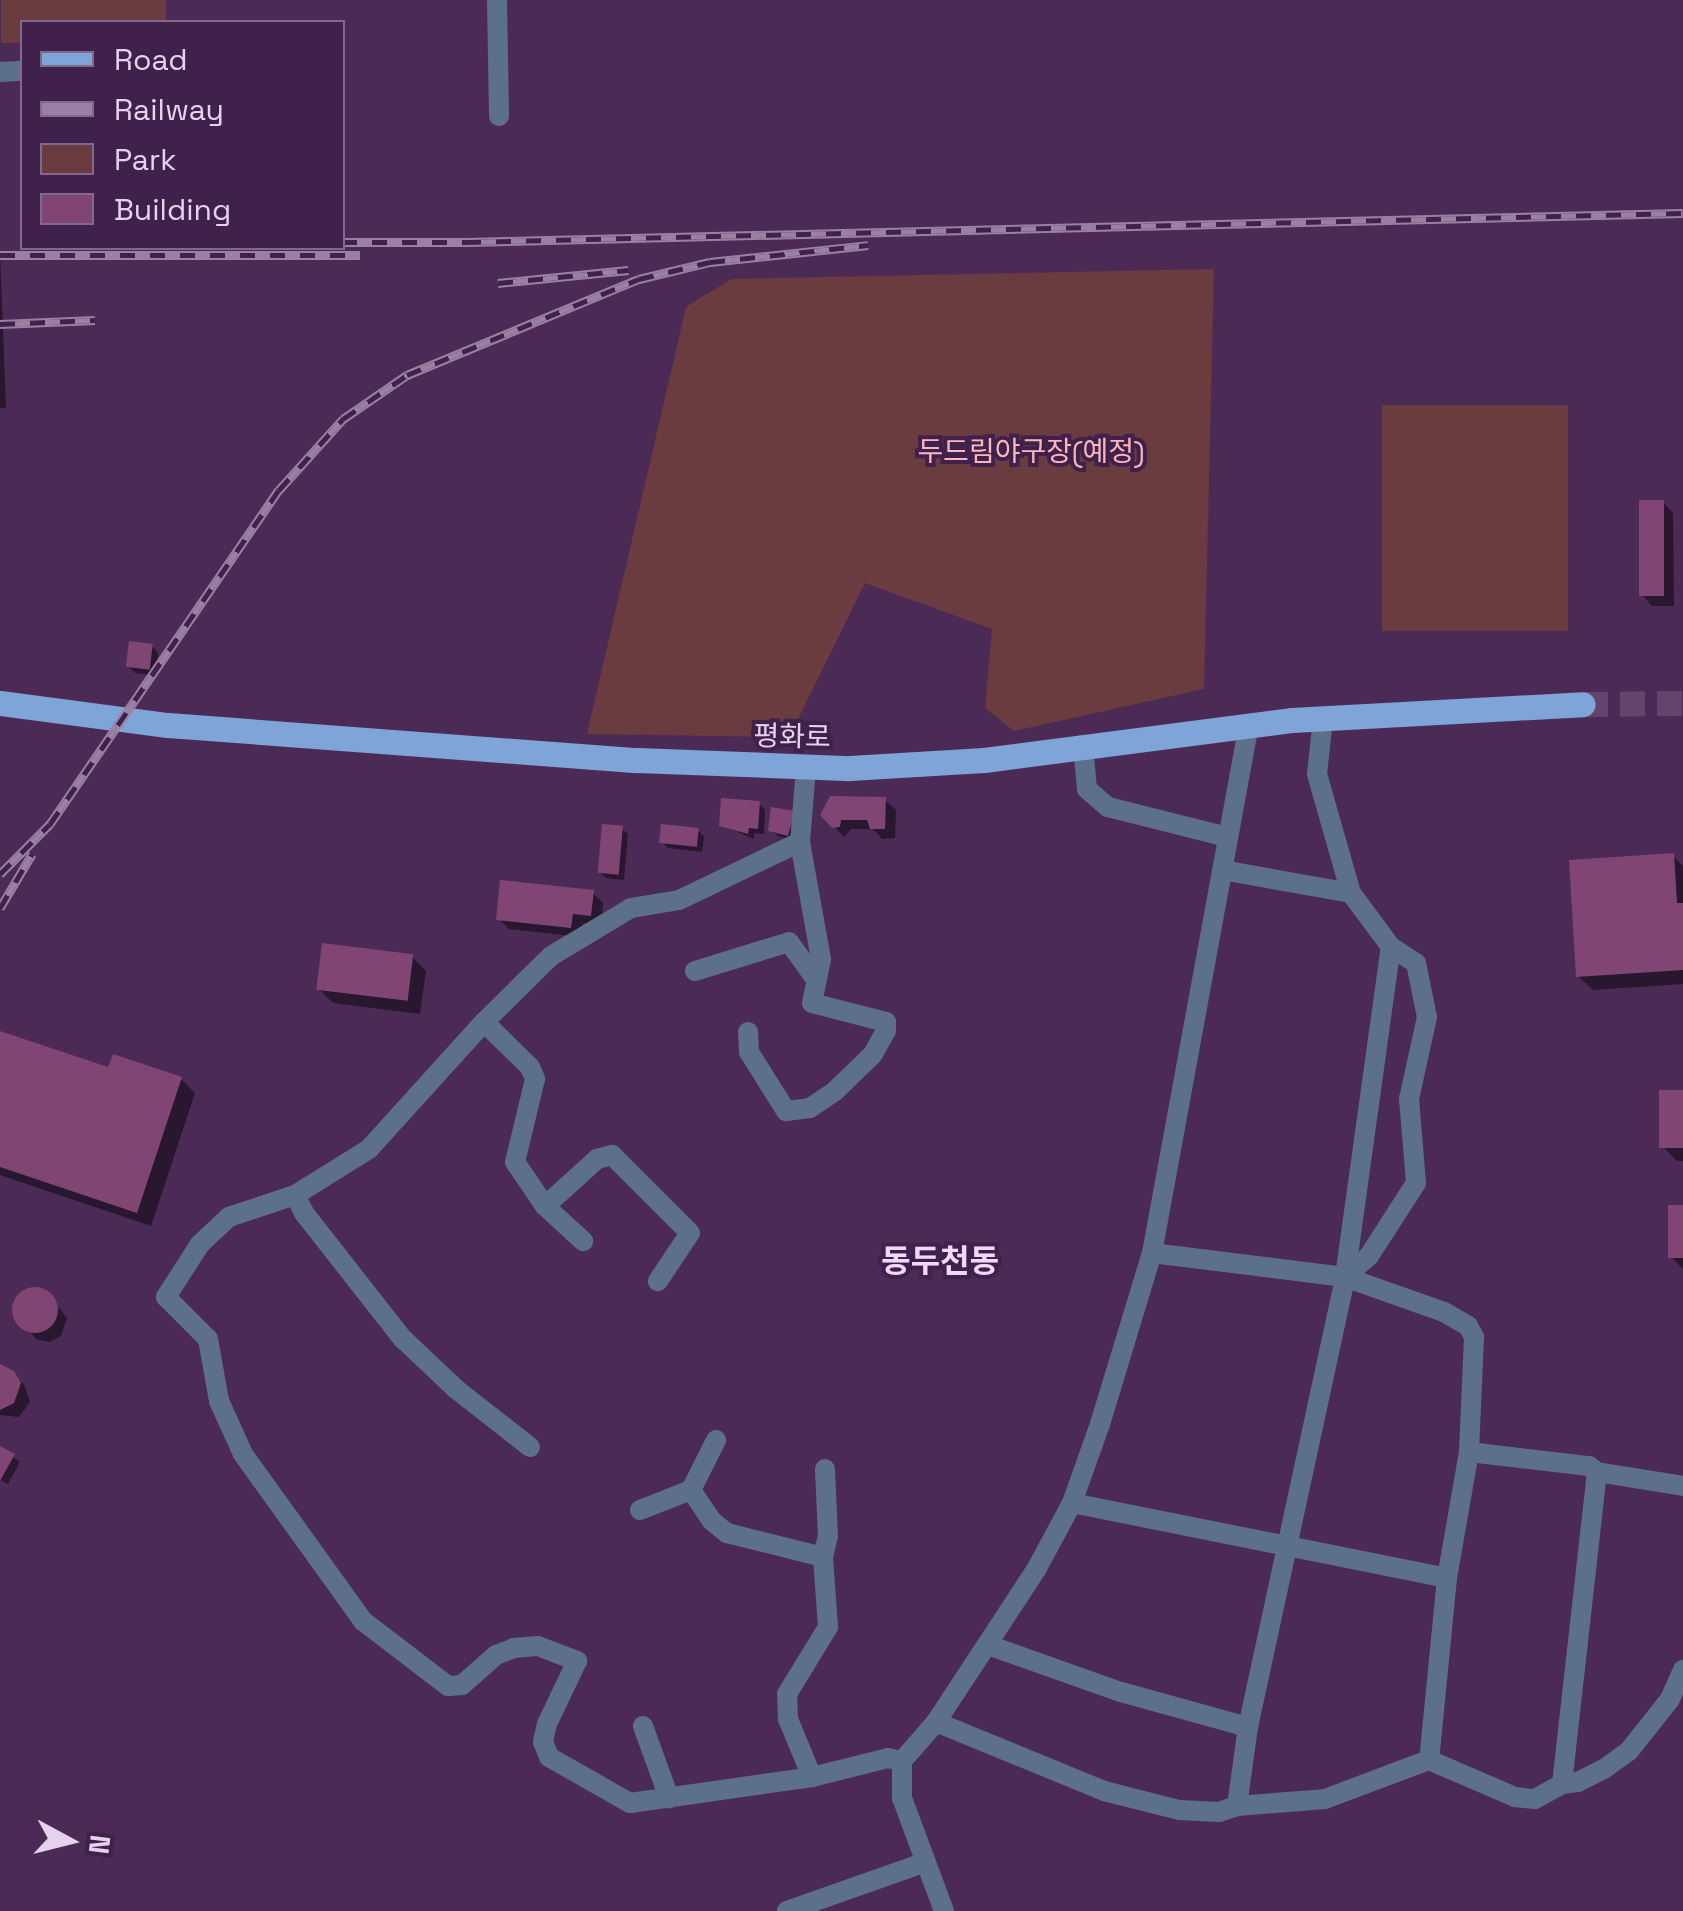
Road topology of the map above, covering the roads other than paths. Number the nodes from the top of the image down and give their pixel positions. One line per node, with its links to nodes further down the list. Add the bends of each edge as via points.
1 (497, 0): 2 (street)
2 (498, 116)
3 (0, 703): 8 (main road, 평화로, via 168,725)
4 (1583, 704): 5 (main road, 평화로)
5 (1323, 718): 6 (main road, 평화로); 12 (street, via 1317,774)
6 (1249, 724): 7 (main road, 평화로); 9 (street)
7 (1083, 745): 8 (main road, 평화로, via 910,767); 9 (street, via 1086,789 1108,807)
8 (806, 767): 10 (street)
9 (1227, 837): 11 (street)
10 (800, 842): 15 (street, via 821,958); 16 (street, via 679,900 631,908 551,956)
11 (1222, 870): 12 (street); 21 (street)
12 (1351, 893): 13 (street)
13 (1391, 946): 22 (street); 22 (street, via 1416,963 1427,1017 1409,1099 1416,1183 1369,1256)
14 (695, 971): 15 (street, via 788,942)
15 (815, 978): 17 (street, via 812,1003 886,1022 873,1054 836,1092 810,1108 786,1112 749,1052)
16 (484, 1022): 18 (street, via 370,1149); 19 (street, via 534,1079 515,1162)
17 (748, 1032)
18 (295, 1194): 25 (street, via 402,1338); 45 (street, via 229,1218 200,1244 166,1297 208,1339 219,1401 244,1454 364,1621 448,1686 462,1685 514,1648 567,1653 577,1660 576,1669 547,1724 543,1742 549,1758 630,1803)
19 (545, 1206): 20 (street); 23 (street, via 596,1159 612,1156 690,1233)
20 (583, 1241)
21 (1152, 1253): 22 (street); 31 (street)
22 (1345, 1277): 26 (street, via 1468,1326 1474,1337); 33 (street)
23 (658, 1282)
24 (716, 1440): 30 (street)
25 (530, 1446)
26 (1468, 1452): 28 (street); 35 (street)
27 (825, 1469): 34 (street)
28 (1596, 1472): 29 (street); 44 (street)
29 (1683, 1486)
30 (692, 1490): 32 (street); 34 (street, via 727,1533)
31 (1072, 1504): 33 (street); 36 (street)
32 (640, 1510)
33 (1289, 1548): 35 (street); 40 (street)
34 (823, 1557): 43 (street, via 828,1627 788,1694 788,1718)
35 (1446, 1578): 41 (street)
36 (988, 1645): 38 (street); 40 (street, via 1120,1692)
37 (1683, 1670): 44 (street, via 1670,1700 1629,1751 1604,1770)
38 (936, 1722): 42 (street); 46 (street, via 1104,1791 1179,1810)
39 (643, 1726): 45 (street)
40 (1248, 1727): 46 (street)
41 (1429, 1760): 44 (street, via 1515,1797 1536,1799); 46 (street, via 1325,1799)
42 (902, 1761): 43 (street, via 888,1758); 47 (street, via 902,1798)
43 (812, 1778): 45 (street)
44 (1562, 1784)
45 (668, 1798)
46 (1237, 1806)
47 (923, 1863): 48 (street); 49 (street)
48 (787, 1911)
49 (944, 1911)

